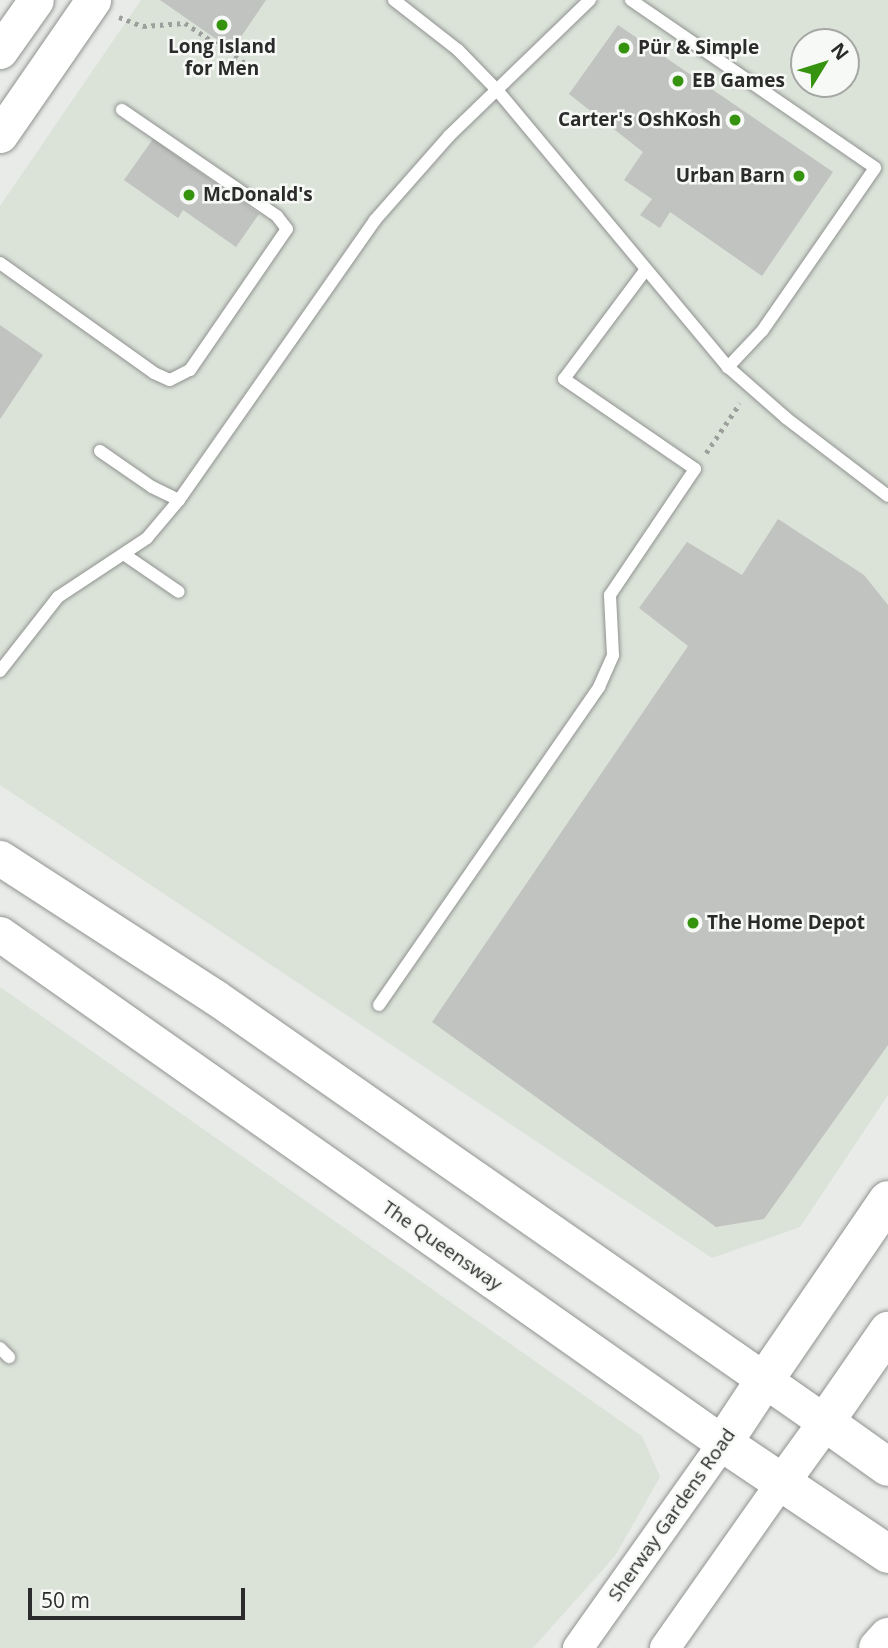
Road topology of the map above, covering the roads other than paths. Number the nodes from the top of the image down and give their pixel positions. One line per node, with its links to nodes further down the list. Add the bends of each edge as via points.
1 (36, 0): 6 (main road)
2 (394, 0): 7 (lane, via 458,50)
3 (590, 0): 7 (lane)
4 (631, 0): 12 (lane, via 874,168 762,331)
5 (106, 9): 9 (main road)
6 (0, 51)
7 (497, 90): 11 (lane); 15 (lane, via 367,230)
8 (122, 110): 10 (lane, via 277,216 288,229 190,370 170,380 154,373)
9 (0, 135)
10 (2, 268)
11 (645, 272): 12 (lane); 21 (lane, via 564,379 695,468 610,595 613,655 599,687)
12 (728, 367): 14 (lane)
13 (100, 452): 15 (lane)
14 (888, 496)
15 (179, 500): 16 (lane, via 147,538)
16 (125, 555): 17 (lane); 18 (lane, via 58,597)
17 (179, 592)
18 (0, 671)
19 (0, 858): 24 (main road, via 215,997)
20 (0, 934): 26 (main road, The Queensway)
21 (379, 1005)
22 (888, 1200): 24 (main road, Sherway Gardens Road)
23 (888, 1331): 25 (main road)
24 (764, 1381): 25 (main road); 26 (main road, Sherway Gardens Road)
25 (825, 1422): 27 (main road); 28 (main road)
26 (723, 1443): 28 (main road, The Queensway); 31 (street, Sherway Gardens Road)
27 (888, 1467)
28 (782, 1480): 29 (main road, The Queensway); 32 (street)
29 (888, 1553)
30 (888, 1637): 33 (main road)
31 (578, 1648)
32 (665, 1648)
33 (878, 1648)

